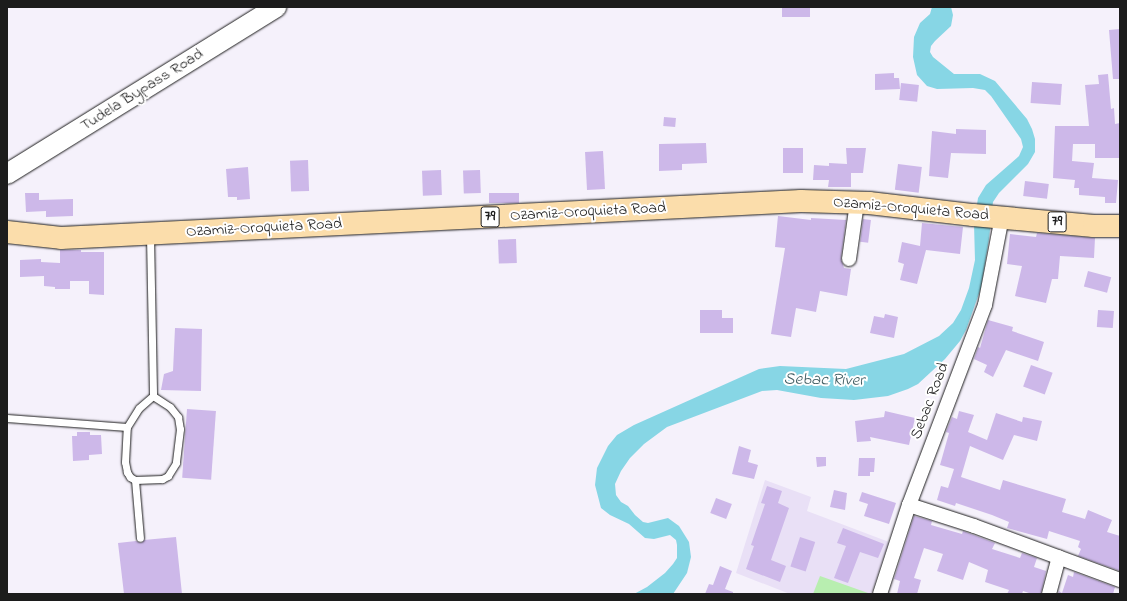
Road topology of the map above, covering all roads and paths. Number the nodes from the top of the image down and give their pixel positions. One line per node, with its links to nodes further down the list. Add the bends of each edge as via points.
1 (276, 7): 2 (main road, Tudela Bypass Road)
2 (7, 174)
3 (857, 203): 4 (highway, Ozamiz-Oroquieta Road / 79); 7 (highway, Ozamiz-Oroquieta Road / 79, via 801,201); 8 (street)
4 (998, 217): 5 (highway, Ozamiz-Oroquieta Road / 79, via 1094,226); 13 (street, Sebac Road, via 985,305)
5 (1119, 221)
6 (7, 232): 7 (highway, Ozamiz-Oroquieta Road / 79, via 61,238)
7 (150, 234): 9 (lane)
8 (849, 259)
9 (153, 396): 11 (lane, via 139,408); 12 (lane, via 170,407 178,417 180,429 176,463 168,476 162,479)
10 (7, 418): 11 (lane)
11 (127, 427): 12 (lane, via 125,462 127,472)
12 (135, 480): 14 (lane)
13 (909, 505): 15 (street); 17 (street, Sebac Road)
14 (140, 538)
15 (1059, 557): 16 (street); 18 (street)
16 (1120, 580)
17 (880, 594)
18 (1050, 594)

